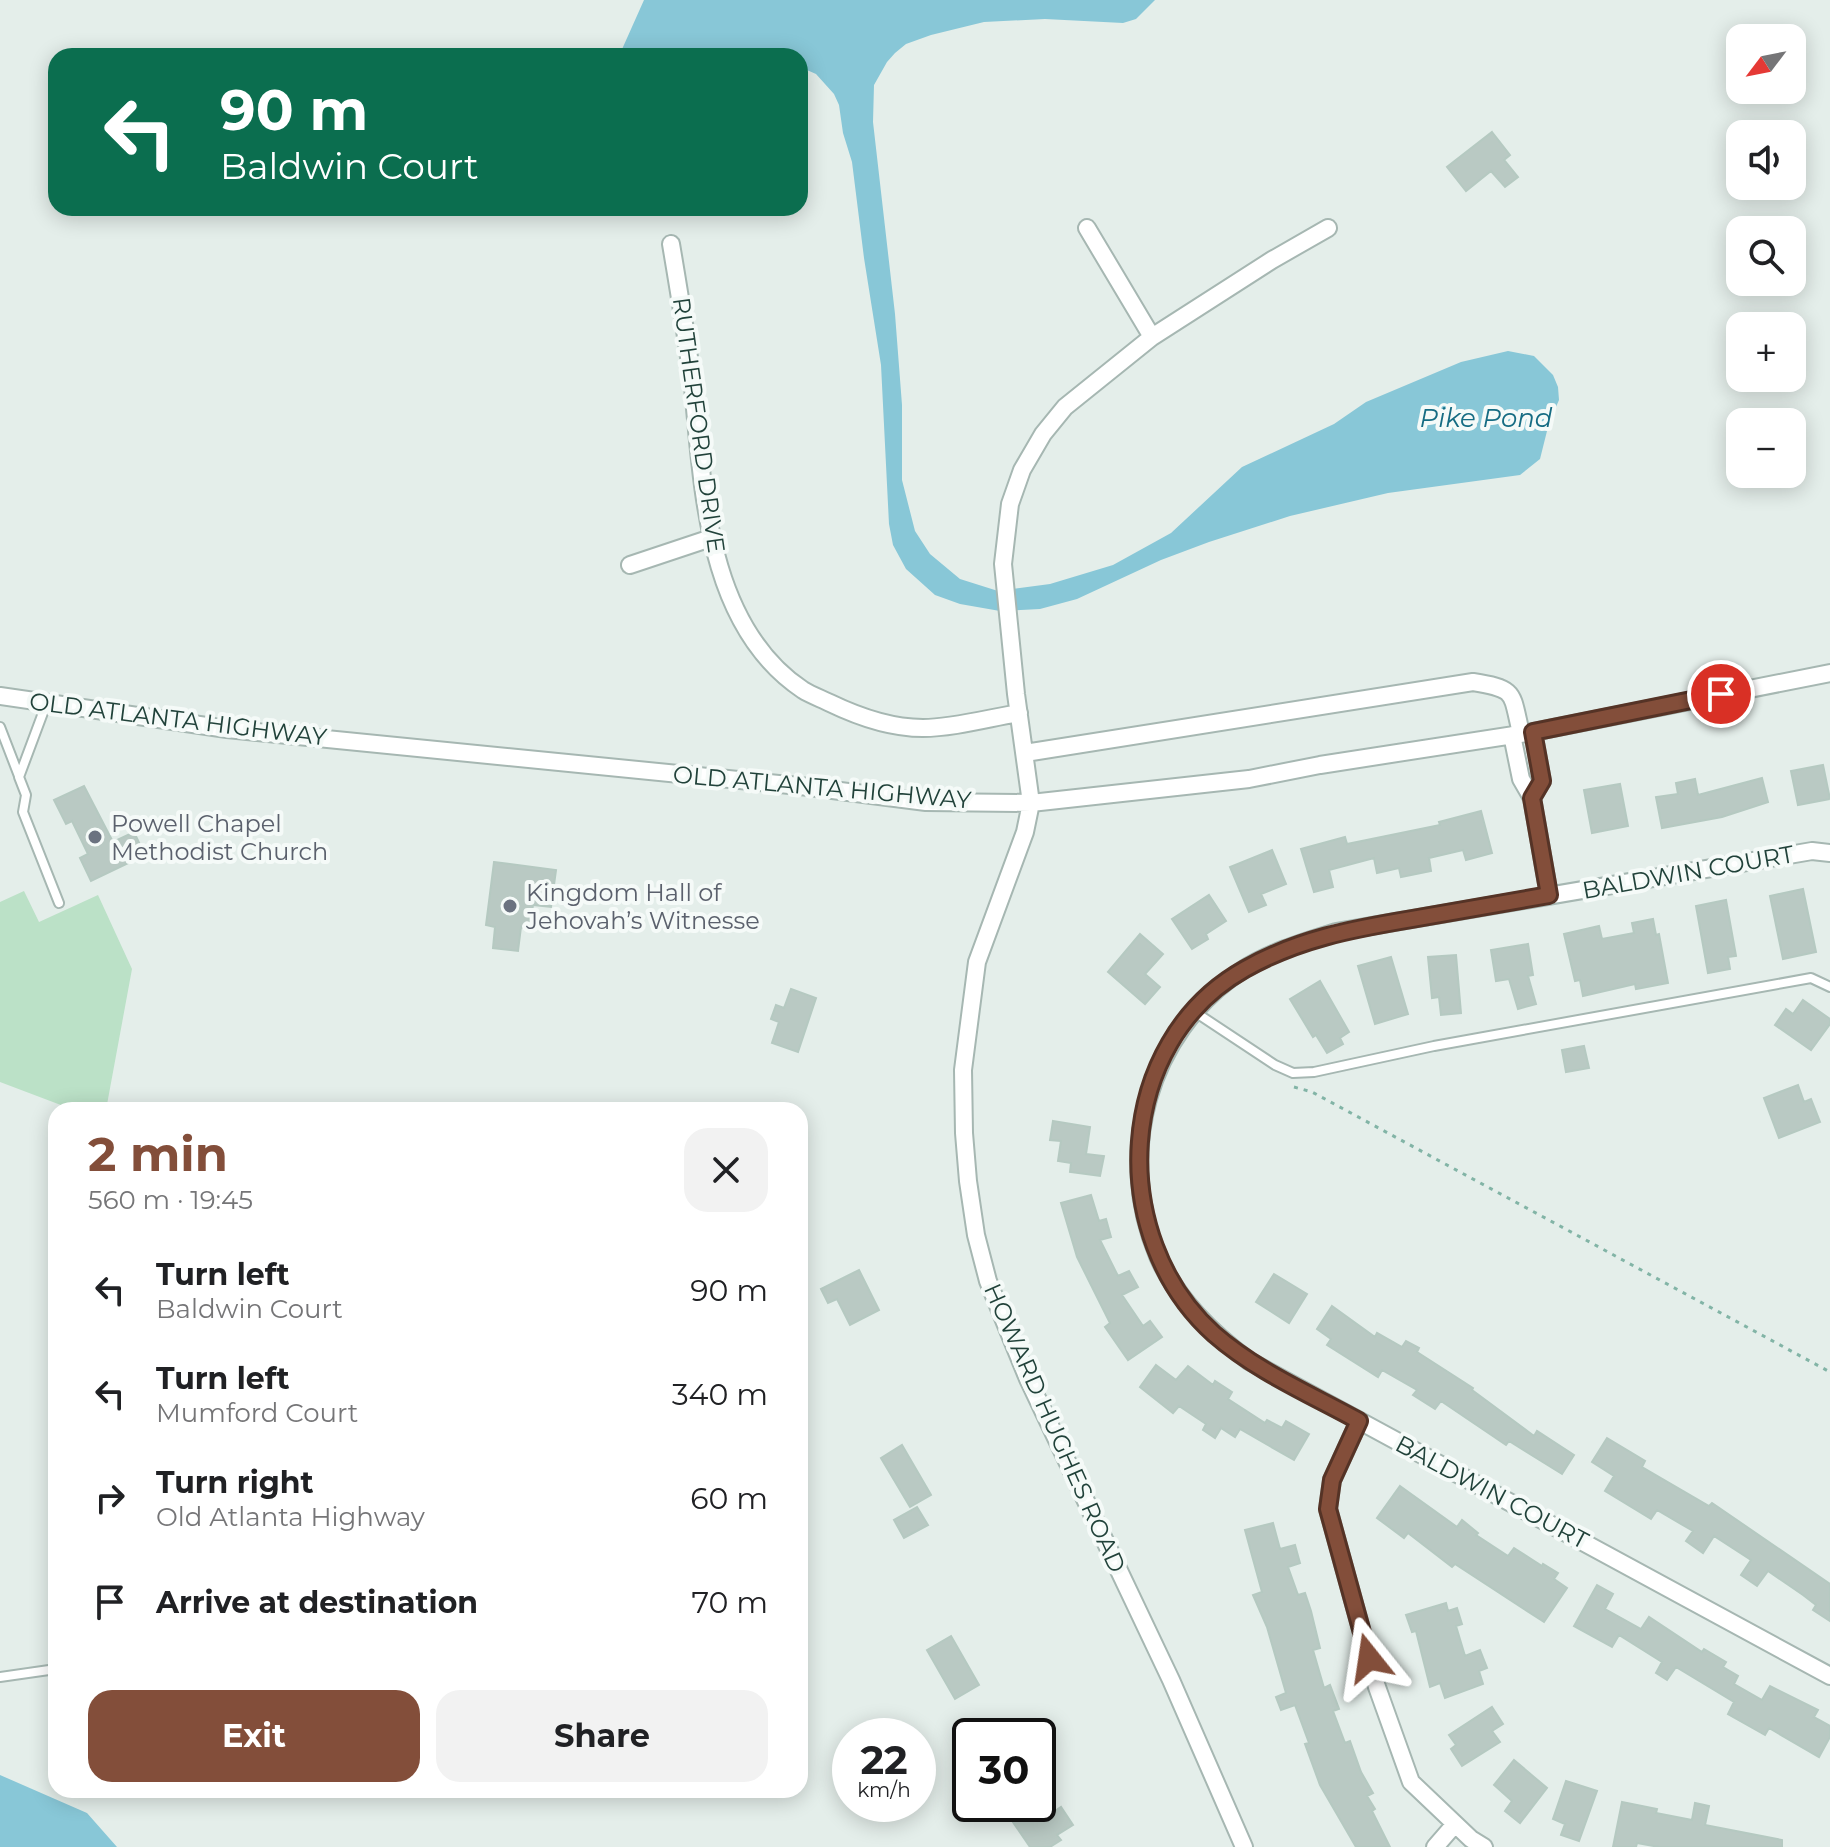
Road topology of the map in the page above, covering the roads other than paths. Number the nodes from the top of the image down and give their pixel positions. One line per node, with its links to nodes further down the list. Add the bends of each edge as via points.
1 (1087, 228): 4 (street)
2 (1328, 228): 4 (street)
3 (671, 244): 5 (street, RUTHERFORD DRIVE)
4 (1152, 337): 10 (street, via 1065,407 1022,470 1010,504 1003,564)
5 (711, 538): 6 (street); 10 (street, RUTHERFORD DRIVE, via 745,626 771,662 803,690 883,724 924,728)
6 (630, 565)
7 (1830, 673): 12 (street, OLD ATLANTA HIGHWAY)
8 (0, 696): 9 (street, OLD ATLANTA HIGHWAY)
9 (47, 702): 14 (lane); 15 (street, OLD ATLANTA HIGHWAY, via 227,729 926,802)
10 (1019, 713): 13 (street)
11 (0, 727): 14 (lane)
12 (1522, 733): 13 (street, via 1508,690 1473,682); 15 (street, OLD ATLANTA HIGHWAY, via 1249,779); 17 (street, via 1542,781 1532,798)
13 (1025, 753): 15 (street)
14 (19, 777): 18 (lane, via 26,795 23,812)
15 (1031, 803): 26 (street, HOWARD HUGHES ROAD, via 977,962 969,1018 964,1133 976,1235 988,1281 1028,1379)
16 (1830, 853): 17 (street, BALDWIN COURT, via 1812,851)
17 (1549, 895): 20 (street, BALDWIN COURT, via 1336,932 1289,946 1242,970)
18 (59, 903)
19 (1830, 987): 20 (lane, via 1811,978 1293,1073)
20 (1194, 1011): 21 (street, BALDWIN COURT, via 1151,1084 1141,1130 1143,1214 1159,1258 1212,1332 1249,1361)
21 (1359, 1421): 23 (street, BALDWIN COURT); 25 (street, via 1332,1480 1328,1509 1377,1687 1411,1782)
22 (48, 1670): 24 (lane)
23 (1830, 1676)
24 (0, 1677)
25 (1455, 1824): 27 (street); 28 (street)
26 (1244, 1847)
27 (1435, 1847)
28 (1484, 1847)

